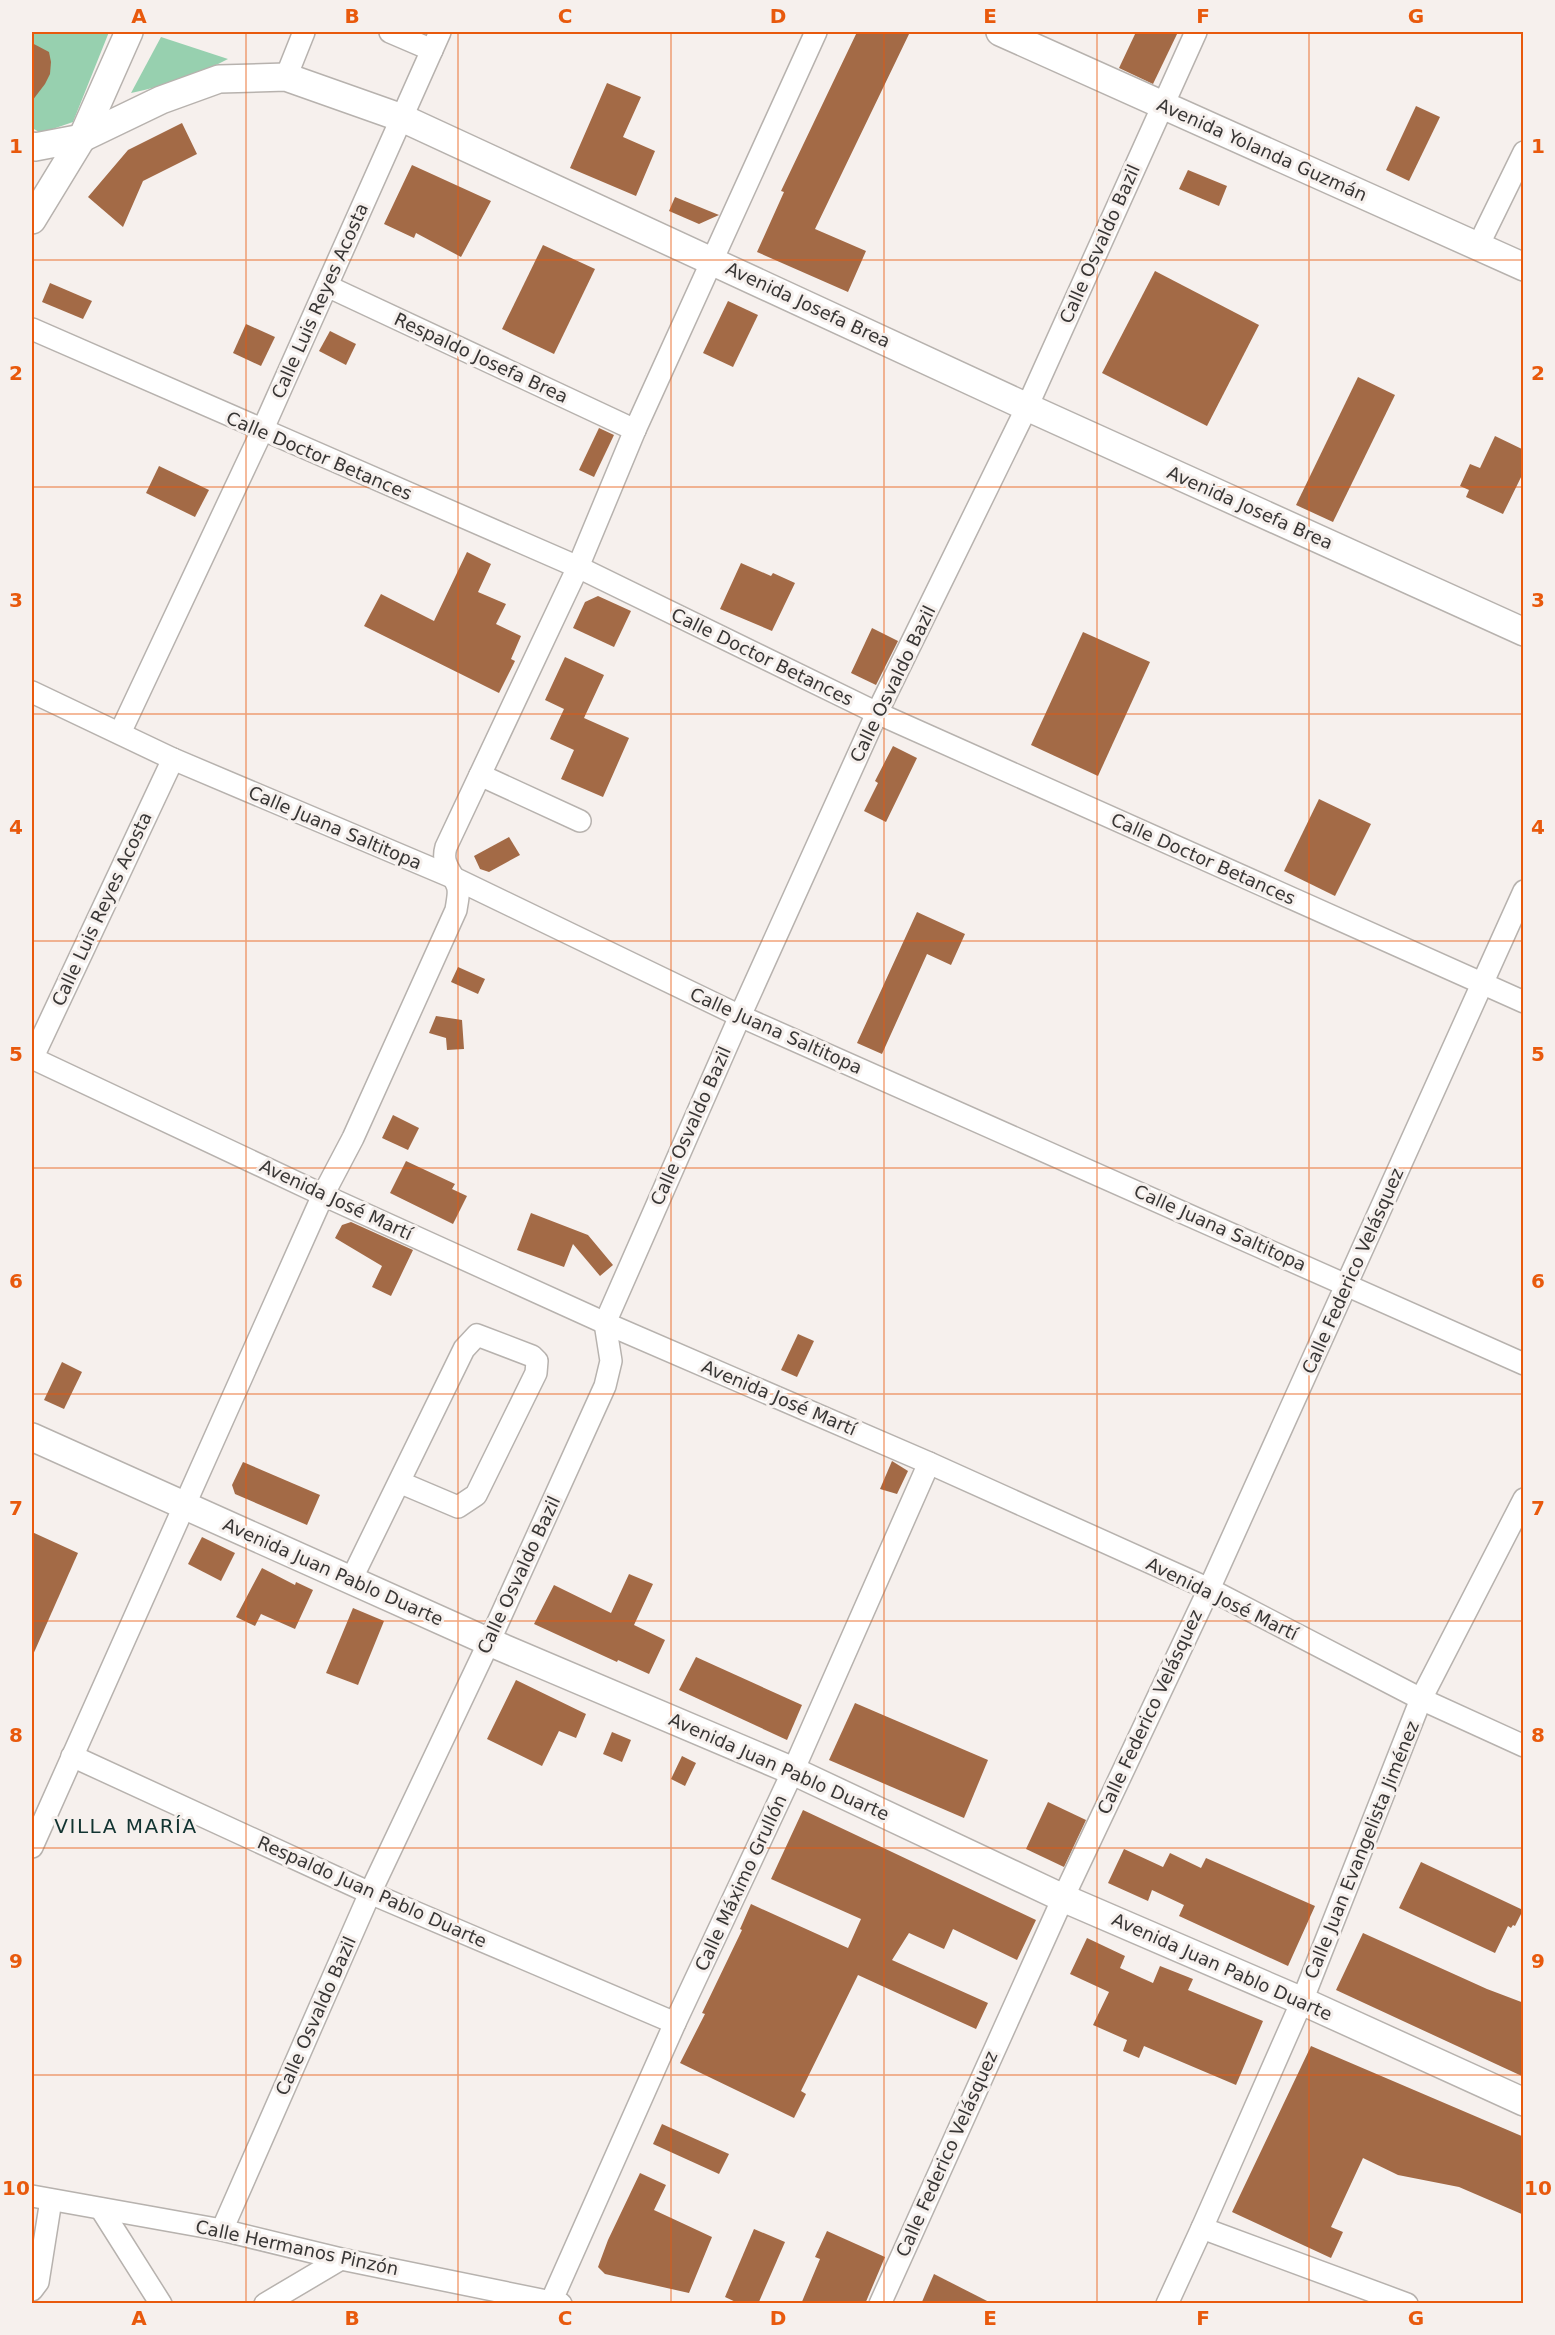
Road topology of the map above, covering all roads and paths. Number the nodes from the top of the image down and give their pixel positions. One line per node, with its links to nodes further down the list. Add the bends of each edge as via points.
1 (129, 32): 11 (main road)
2 (304, 32): 8 (street)
3 (390, 32): 7 (street)
4 (816, 32): 16 (street)
5 (1000, 32): 9 (main road, Avenida Yolanda Guzmán)
6 (1196, 32): 9 (street, Calle Osvaldo Bazil)
7 (436, 40): 10 (street, Calle Luis Reyes Acosta)
8 (286, 77): 10 (main road, Avenida Josefa Brea); 11 (main road, Avenida Josefa Brea, via 219,79 161,100)
9 (1162, 106): 15 (main road, Avenida Yolanda Guzmán); 20 (street, Calle Osvaldo Bazil)
10 (402, 118): 16 (main road, Avenida Josefa Brea); 18 (street, Calle Luis Reyes Acosta)
11 (82, 138): 12 (main road, Avenida Josefa Brea); 14 (main road)
12 (32, 146)
13 (1524, 152): 15 (street)
14 (32, 217)
15 (1478, 246): 17 (main road, Avenida Yolanda Guzmán)
16 (713, 260): 20 (main road, Avenida Josefa Brea); 21 (street)
17 (1524, 267)
18 (327, 286): 21 (street, Respaldo Josefa Brea); 22 (street, Calle Luis Reyes Acosta)
19 (32, 329): 22 (street, Calle Doctor Betances)
20 (1027, 407): 24 (main road, Avenida Josefa Brea); 26 (street, Calle Osvaldo Bazil)
21 (635, 430): 23 (street)
22 (262, 431): 23 (street, Calle Doctor Betances); 27 (street, Calle Luis Reyes Acosta)
23 (578, 567): 26 (street, Calle Doctor Betances); 29 (street)
24 (1524, 632)
25 (32, 692): 27 (street, Calle Juana Saltitopa)
26 (877, 713): 33 (street, Calle Doctor Betances); 35 (street, Calle Osvaldo Bazil)
27 (120, 733): 28 (street, Calle Juana Saltitopa)
28 (173, 759): 31 (street, Calle Juana Saltitopa); 36 (street, Calle Luis Reyes Acosta)
29 (480, 775): 30 (street); 31 (street, via 443,856)
30 (580, 821)
31 (452, 877): 35 (street, Calle Juana Saltitopa); 37 (street, via 458,887 456,910 353,1138)
32 (1524, 891): 33 (street, Calle Federico Velásquez)
33 (1481, 984): 34 (street, Calle Doctor Betances); 38 (street, Calle Federico Velásquez)
34 (1524, 1002)
35 (740, 1016): 38 (street, Calle Juana Saltitopa); 39 (street, Calle Osvaldo Bazil)
36 (32, 1058): 37 (street, Avenida José Martí)
37 (323, 1195): 39 (street, Avenida José Martí); 45 (street)
38 (1347, 1284): 40 (street, Calle Juana Saltitopa); 47 (street, Calle Federico Velásquez)
39 (605, 1323): 42 (street, Avenida José Martí); 48 (street, Calle Osvaldo Bazil, via 611,1361 605,1386)
40 (1524, 1364)
41 (32, 1437): 45 (main road, Avenida Juan Pablo Duarte)
42 (929, 1463): 47 (street, Avenida José Martí); 52 (street, Calle Máximo Grullón)
43 (399, 1482): 43 (street, via 470,1340 477,1335 537,1361 537,1373 476,1495 458,1507); 46 (street)
44 (1524, 1499): 49 (street, Calle Juan Evangelista Jiménez)
45 (183, 1505): 46 (main road, Avenida Juan Pablo Duarte); 51 (street)
46 (351, 1580): 48 (main road, Avenida Juan Pablo Duarte)
47 (1209, 1589): 49 (street, Avenida José Martí); 55 (street, Calle Federico Velásquez)
48 (489, 1642): 52 (main road, Avenida Juan Pablo Duarte); 54 (street, Calle Osvaldo Bazil)
49 (1421, 1699): 50 (street, Avenida José Martí); 56 (street, Calle Juan Evangelista Jiménez)
50 (1524, 1746)
51 (72, 1756): 53 (street); 54 (street, Respaldo Juan Pablo Duarte)
52 (793, 1771): 55 (main road, Avenida Juan Pablo Duarte); 57 (street, Calle Máximo Grullón)
53 (32, 1847)
54 (370, 1893): 57 (street, Respaldo Juan Pablo Duarte); 62 (street, Calle Osvaldo Bazil)
55 (1063, 1898): 56 (main road, Avenida Juan Pablo Duarte); 68 (street, Calle Federico Velásquez)
56 (1302, 2001): 58 (main road, Avenida Juan Pablo Duarte); 61 (street, Calle Juan Evangelista Jiménez)
57 (675, 2023): 65 (street, Calle Máximo Grullón)
58 (1524, 2102)
59 (41, 2198): 60 (street, Calle Hermanos Pinzón); 64 (street, via 38,2282)
60 (101, 2210): 62 (street, Calle Hermanos Pinzón); 66 (street)
61 (1202, 2228): 69 (street, Calle Juan Evangelista Jiménez); 70 (street)
62 (222, 2230): 63 (street, Calle Hermanos Pinzón)
63 (341, 2259): 65 (street, Calle Hermanos Pinzón); 67 (street)
64 (32, 2290)
65 (556, 2303)
66 (161, 2304)
67 (265, 2304)
68 (880, 2304)
69 (1167, 2304)
70 (1407, 2304)

